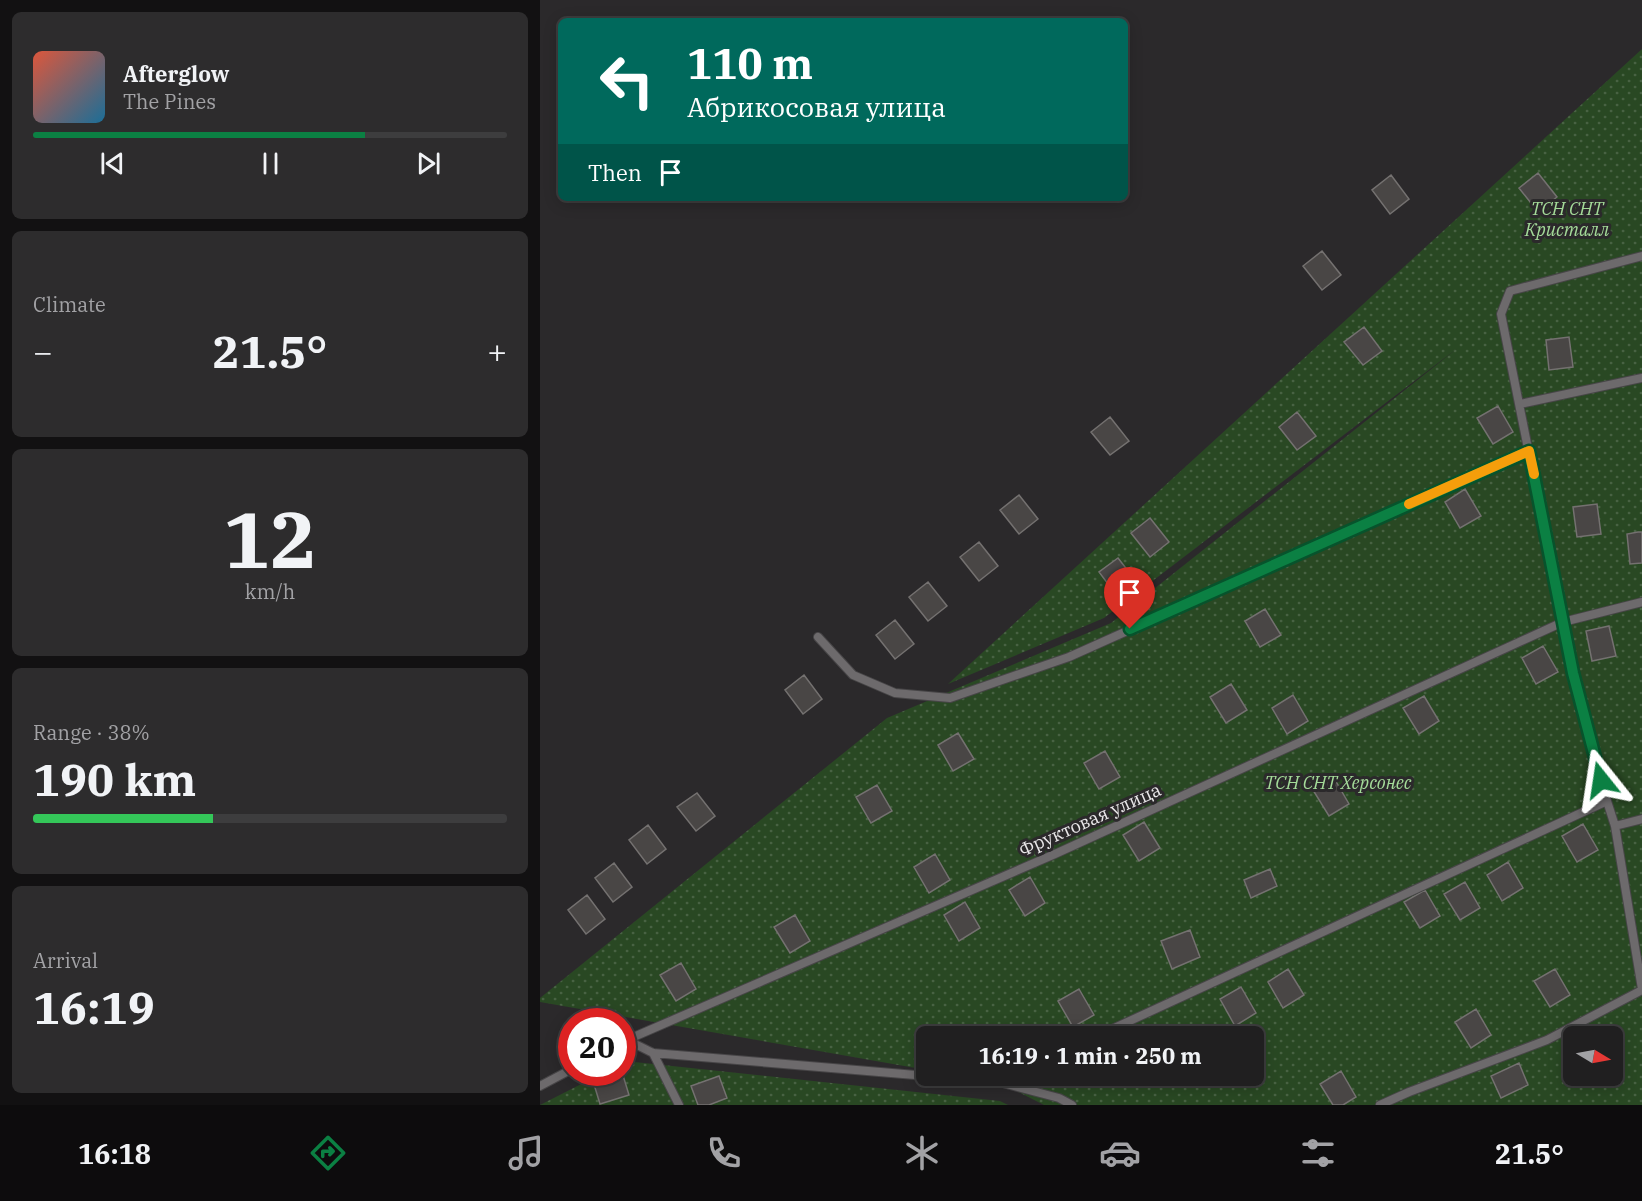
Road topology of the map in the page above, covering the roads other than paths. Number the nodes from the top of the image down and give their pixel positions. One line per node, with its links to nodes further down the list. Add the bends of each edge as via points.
1 (1642, 256): 3 (lane, via 1510,291 1501,314)
2 (1642, 378): 3 (lane)
3 (1520, 404): 4 (lane)
4 (1529, 451): 6 (lane); 7 (lane, via 1069,657 950,698 895,693 853,675)
5 (1642, 602): 6 (lane, Фруктовая улица)
6 (1563, 622): 8 (lane); 13 (lane, Фруктовая улица, via 1055,854)
7 (818, 637)
8 (1606, 801): 10 (lane); 12 (lane)
9 (1642, 819): 10 (lane)
10 (1615, 826): 11 (lane)
11 (1642, 990): 22 (lane, via 1547,1040)
12 (1120, 1026)
13 (636, 1036)
14 (636, 1046): 15 (lane)
15 (653, 1053): 16 (lane); 20 (lane)
16 (916, 1075)
17 (558, 1076): 18 (lane)
18 (540, 1086)
19 (1014, 1086): 21 (lane)
20 (679, 1105)
21 (1072, 1105)
22 (1380, 1105)

